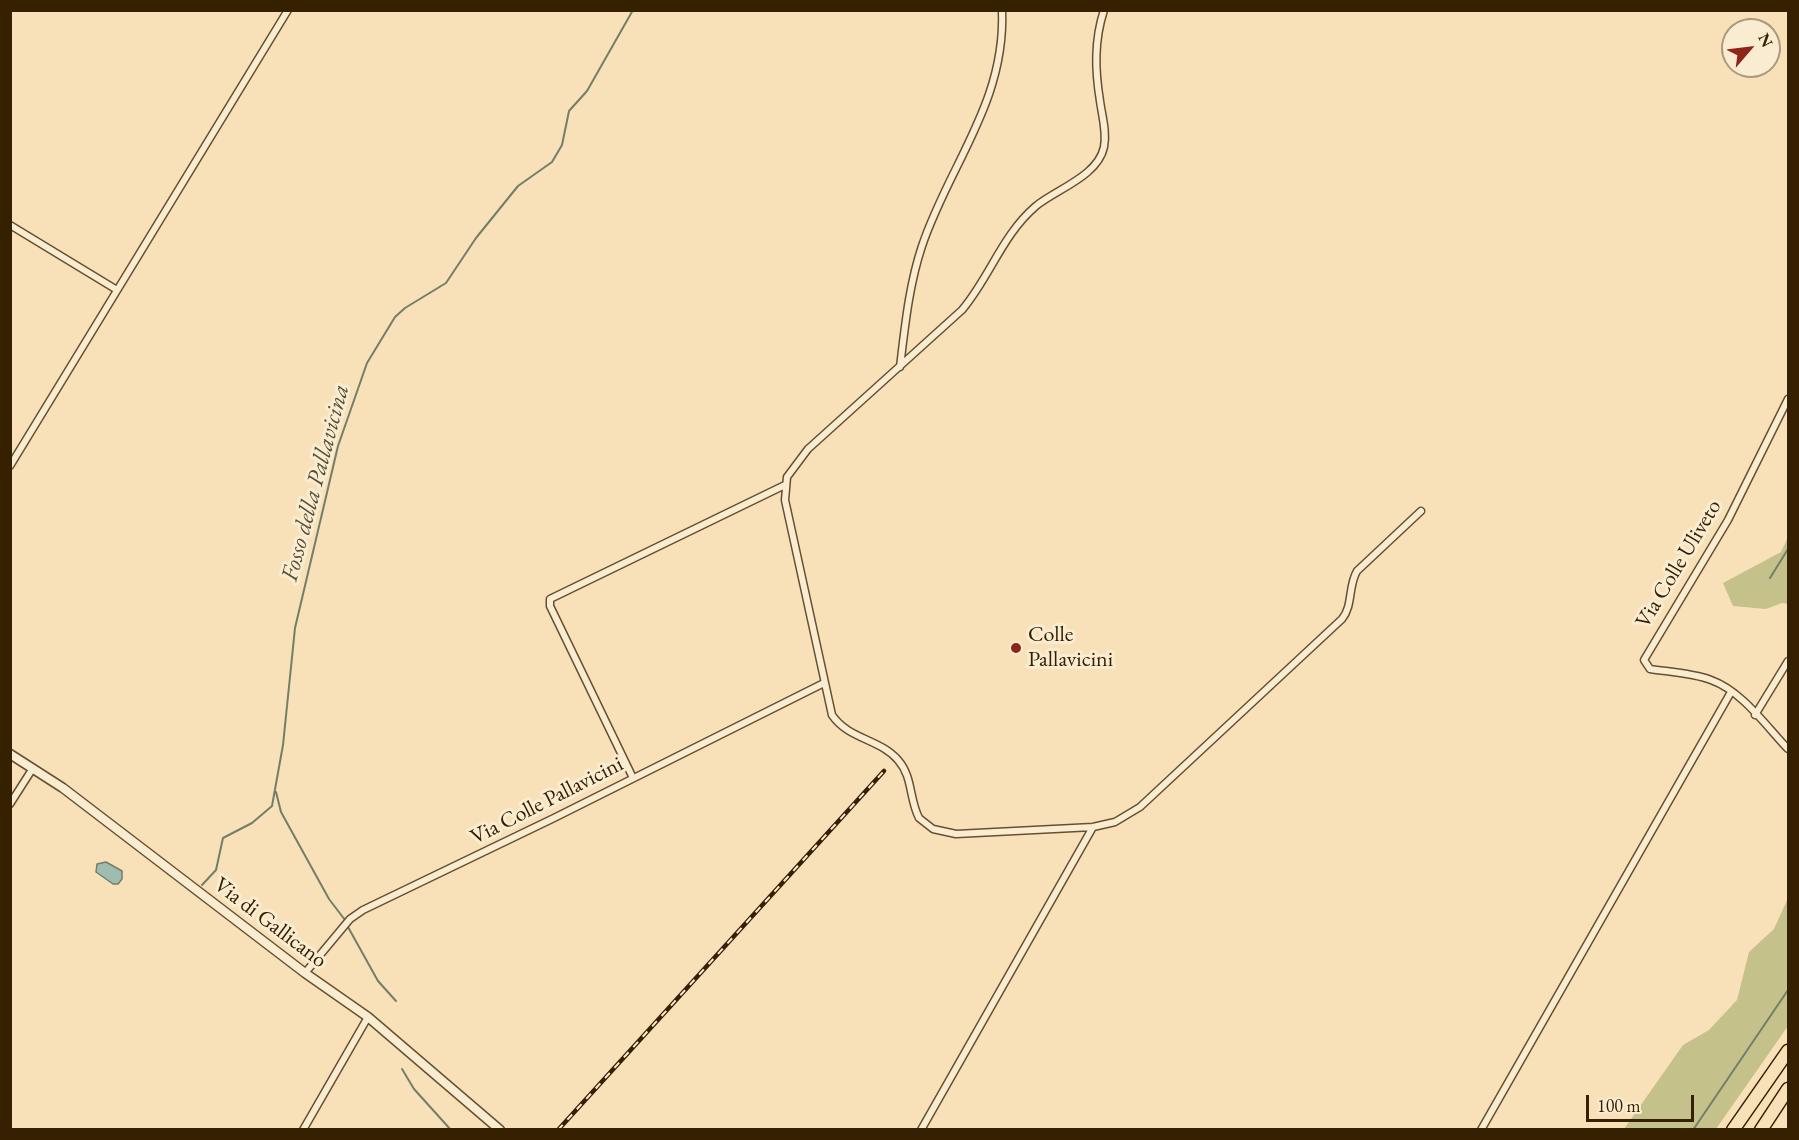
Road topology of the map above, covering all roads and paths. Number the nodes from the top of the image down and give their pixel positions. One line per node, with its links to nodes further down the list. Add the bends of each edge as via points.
1 (288, 10): 5 (street)
2 (1002, 10): 6 (street, via 1001,55 976,130 922,246 907,310)
3 (1104, 10): 6 (street, via 1095,54 1105,138 1100,159 1088,172 1023,218 962,310)
4 (10, 225): 5 (street)
5 (117, 290): 8 (street)
6 (900, 368): 9 (street, via 812,445)
7 (1788, 399): 13 (street, Via Colle Uliveto, via 1728,520 1645,657 1650,669 1700,677)
8 (10, 466)
9 (785, 485): 12 (street); 18 (street, via 550,598 550,606)
10 (1421, 512): 20 (street, via 1357,571 1350,583 1348,609 1342,619 1140,807 1115,822)
11 (1788, 661): 14 (street)
12 (824, 683): 18 (street, Via Colle Pallavicini); 20 (street, via 830,709 840,725 898,760 910,780 916,812 933,829 956,834)
13 (1731, 692): 14 (street); 28 (street)
14 (1755, 715): 15 (street)
15 (1788, 748)
16 (10, 754): 17 (street, Via di Gallicano)
17 (33, 768): 19 (street); 21 (street, Via di Gallicano)
18 (633, 778): 21 (street, Via Colle Pallavicini, via 359,912)
19 (10, 804)
20 (1092, 828): 27 (street)
21 (305, 973): 22 (street, Via di Gallicano)
22 (368, 1017): 25 (street); 26 (street, Via di Gallicano)
23 (1788, 1051): 29 (highway)
24 (1788, 1089): 30 (highway)
25 (303, 1130)
26 (500, 1130)
27 (921, 1130)
28 (1480, 1130)
29 (1733, 1130)
30 (1761, 1130)

